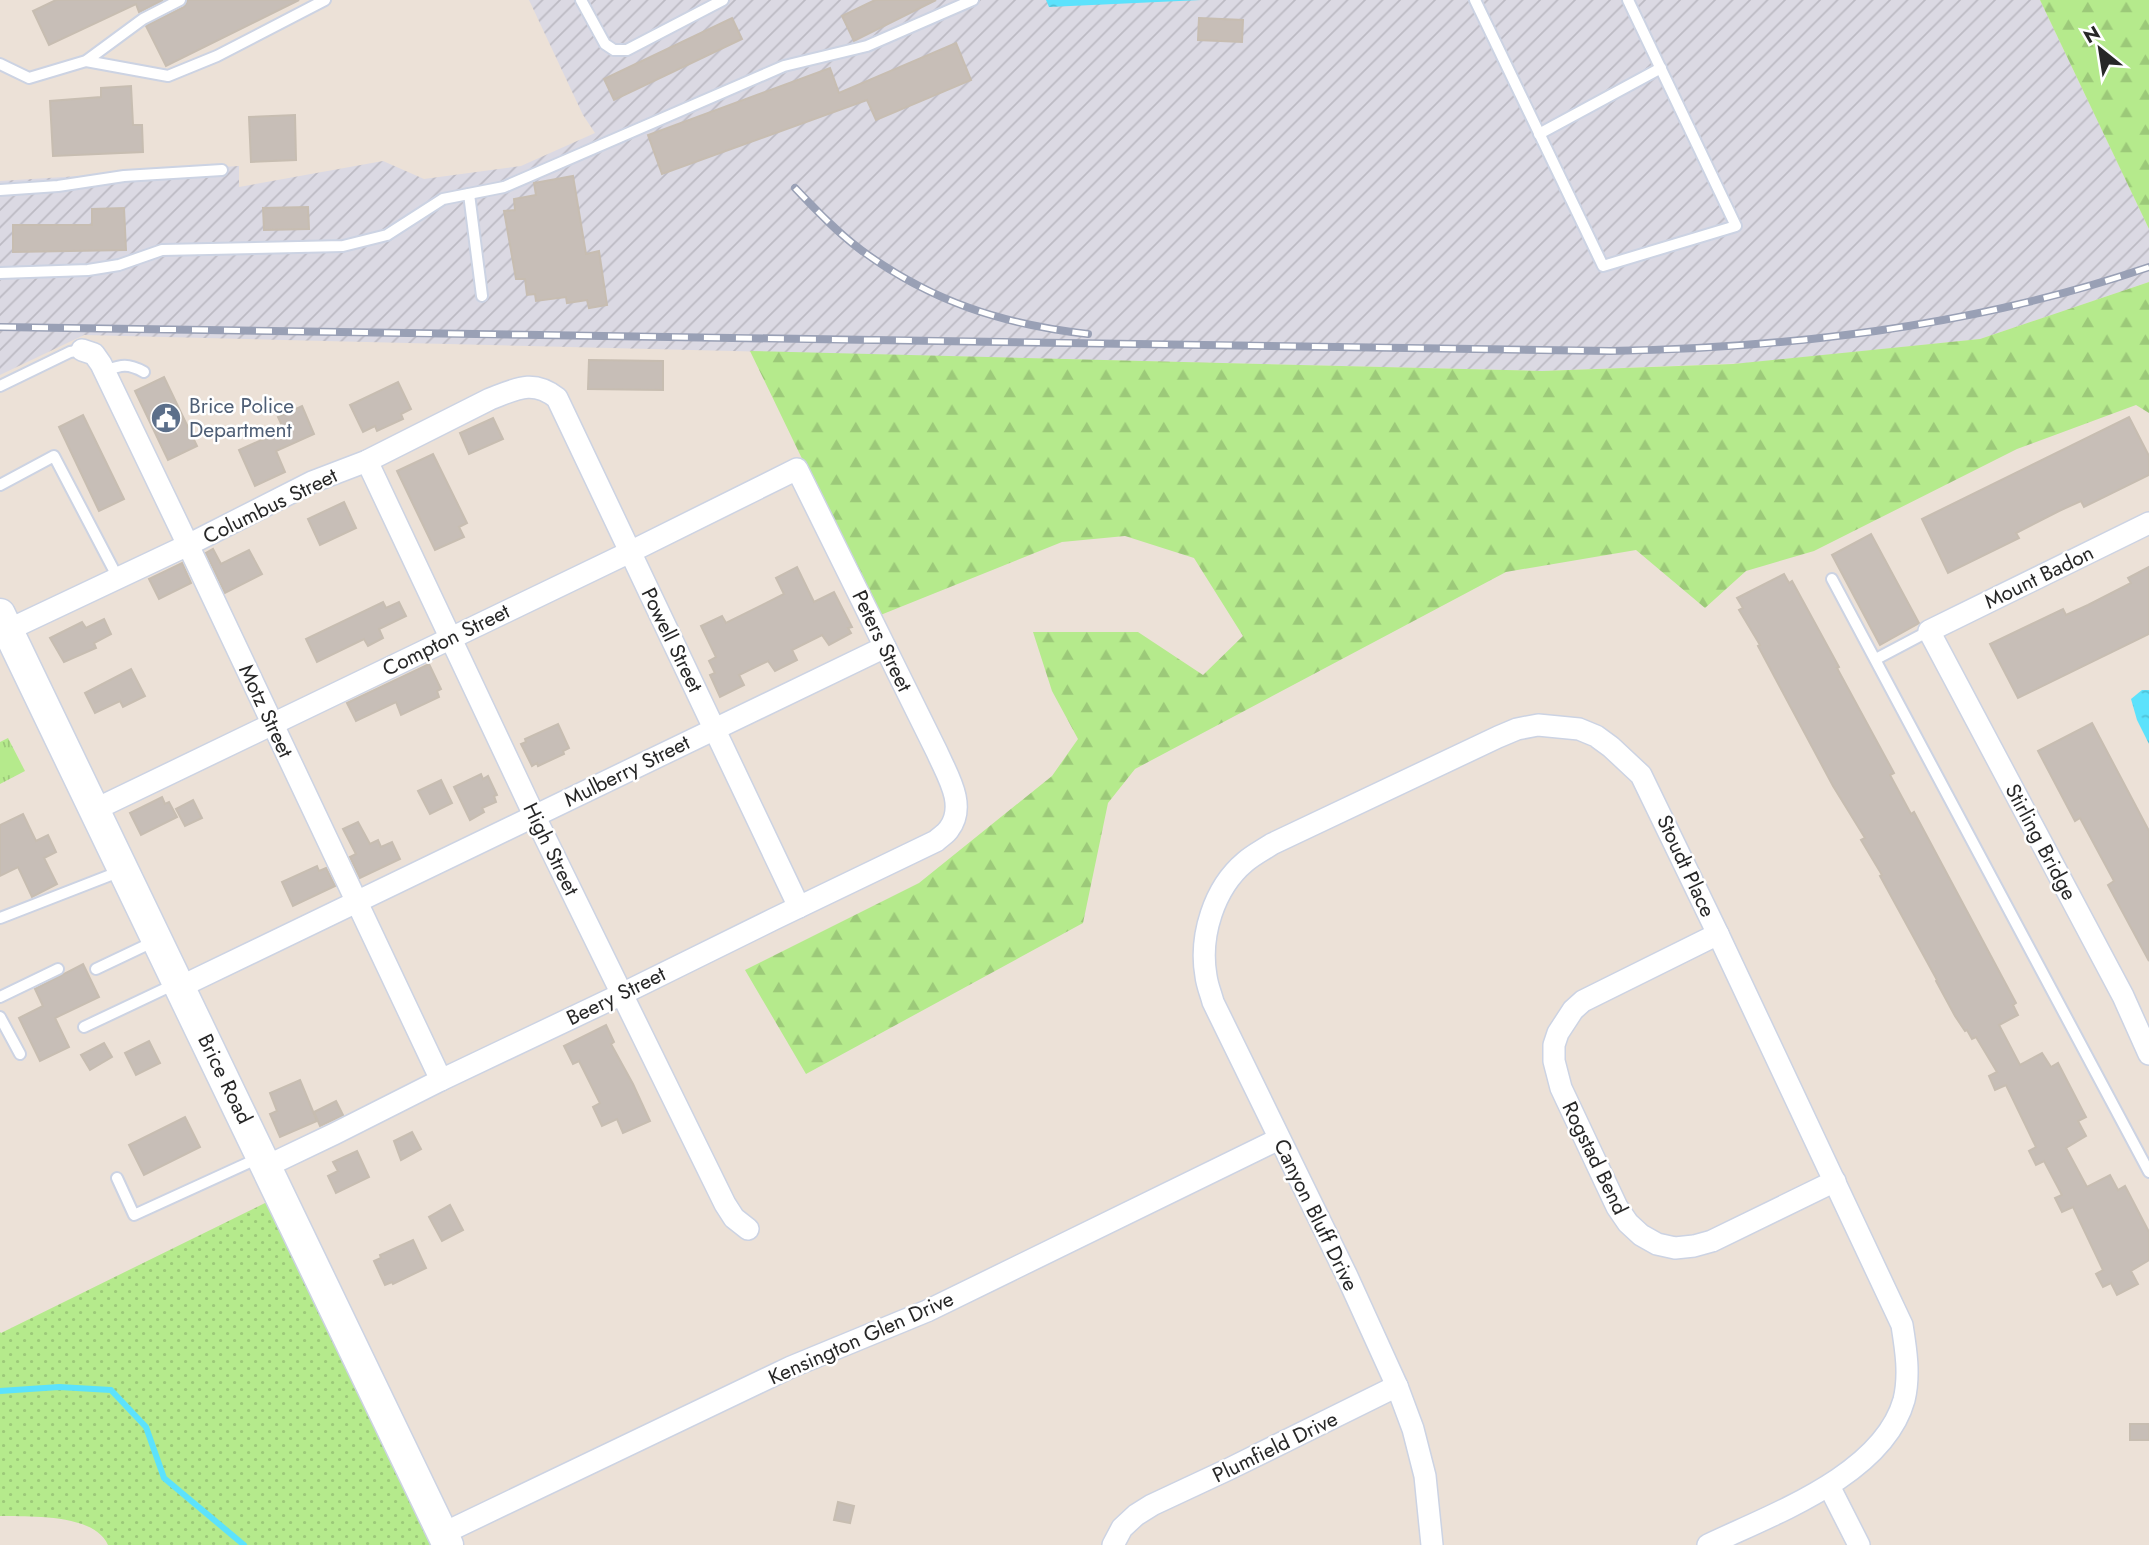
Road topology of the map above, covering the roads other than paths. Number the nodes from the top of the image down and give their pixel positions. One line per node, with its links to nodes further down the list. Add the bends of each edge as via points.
1 (180, 0): 8 (lane, via 143,19)
2 (325, 0): 8 (lane, via 168,76)
3 (581, 0): 4 (lane, via 605,44 614,50 627,50)
4 (723, 0)
5 (973, 0): 14 (lane, via 867,46 784,66 505,187)
6 (1475, 0): 11 (lane)
7 (1628, 0): 10 (lane)
8 (86, 61): 9 (lane, via 29,78)
9 (0, 64)
10 (1661, 68): 11 (lane); 11 (lane, via 1736,226 1603,266)
11 (1539, 134)
12 (222, 170): 13 (lane)
13 (0, 190)
14 (469, 194): 15 (lane, via 443,199 387,235 343,246 162,250 88,270); 16 (lane)
15 (0, 273)
16 (482, 296)
17 (82, 350): 18 (street, Motz Street, via 94,354); 20 (lane)
18 (104, 371): 19 (lane, via 122,365); 26 (street, Motz Street)
19 (144, 372)
20 (0, 386)
21 (533, 386): 22 (street, Columbus Street, via 490,399); 27 (street, Powell Street, via 557,398)
22 (367, 461): 26 (street, Columbus Street, via 312,482); 32 (street, High Street)
23 (797, 469): 27 (street, Compton Street); 33 (street, Peters Street)
24 (0, 485): 28 (lane, via 54,456)
25 (2149, 523): 31 (street, Mount Badon)
26 (188, 545): 28 (street, Columbus Street); 35 (street, Motz Street)
27 (630, 552): 32 (street, Compton Street); 36 (street, Powell Street)
28 (118, 578): 30 (street, Columbus Street)
29 (1832, 579): 34 (lane)
30 (3, 626): 37 (main road, Brice Road)
31 (1929, 631): 34 (lane); 55 (street, Stirling Bridge, via 2123,996)
32 (450, 638): 35 (street, Compton Street); 38 (street, High Street)
33 (885, 647): 36 (street, Mulberry Street); 39 (street, Peters Street, via 953,789)
34 (1876, 659): 59 (lane)
35 (272, 724): 37 (street, Compton Street); 42 (street, Motz Street)
36 (715, 729): 38 (street, Mulberry Street); 43 (street, Powell Street)
37 (94, 810): 40 (main road, Brice Road)
38 (534, 815): 42 (street, Mulberry Street); 50 (street, High Street)
39 (956, 816): 43 (street, Beery Street, via 936,841)
40 (123, 870): 44 (lane); 46 (main road, Brice Road)
41 (1222, 890): 45 (street, Stoudt Place, via 1244,863 1272,844 1517,729 1558,725 1595,736 1641,775); 57 (street, Canyon Bluff Drive, via 1209,917 1205,975 1213,1002)
42 (356, 903): 49 (street, Mulberry Street); 56 (street, Motz Street)
43 (799, 907): 50 (street, Beery Street)
44 (0, 919)
45 (1718, 934): 61 (street, Stoudt Place); 61 (street, Rogstad Bend, via 1583,1001 1554,1045 1561,1088 1617,1208 1641,1236 1675,1248 1712,1241)
46 (157, 940): 48 (lane); 49 (main road, Brice Road)
47 (58, 969): 51 (lane)
48 (96, 969)
49 (179, 985): 53 (lane); 58 (main road, Brice Road)
50 (622, 994): 56 (street, Beery Street); 62 (street, High Street, via 724,1204)
51 (0, 997)
52 (0, 1017): 54 (lane)
53 (84, 1027)
54 (20, 1054)
55 (2149, 1054)
56 (440, 1080): 58 (street, Beery Street, via 334,1135)
57 (1279, 1139): 63 (street, Canyon Bluff Drive); 65 (street, Kensington Glen Drive, via 928,1311 791,1367)
58 (264, 1161): 60 (lane, via 134,1215); 65 (main road, Brice Road)
59 (2149, 1172)
60 (117, 1178)
61 (1835, 1181): 64 (street, Stoudt Place, via 1902,1325 1908,1373 1892,1428 1866,1458)
62 (748, 1229)
63 (1397, 1386): 66 (street, Plumfield Drive, via 1152,1505 1122,1528); 67 (street, Canyon Bluff Drive, via 1425,1476)
64 (1829, 1486): 68 (street, Stoudt Place); 69 (street)
65 (442, 1541)
66 (1114, 1545)
67 (1433, 1545)
68 (1708, 1545)
69 (1858, 1545)

